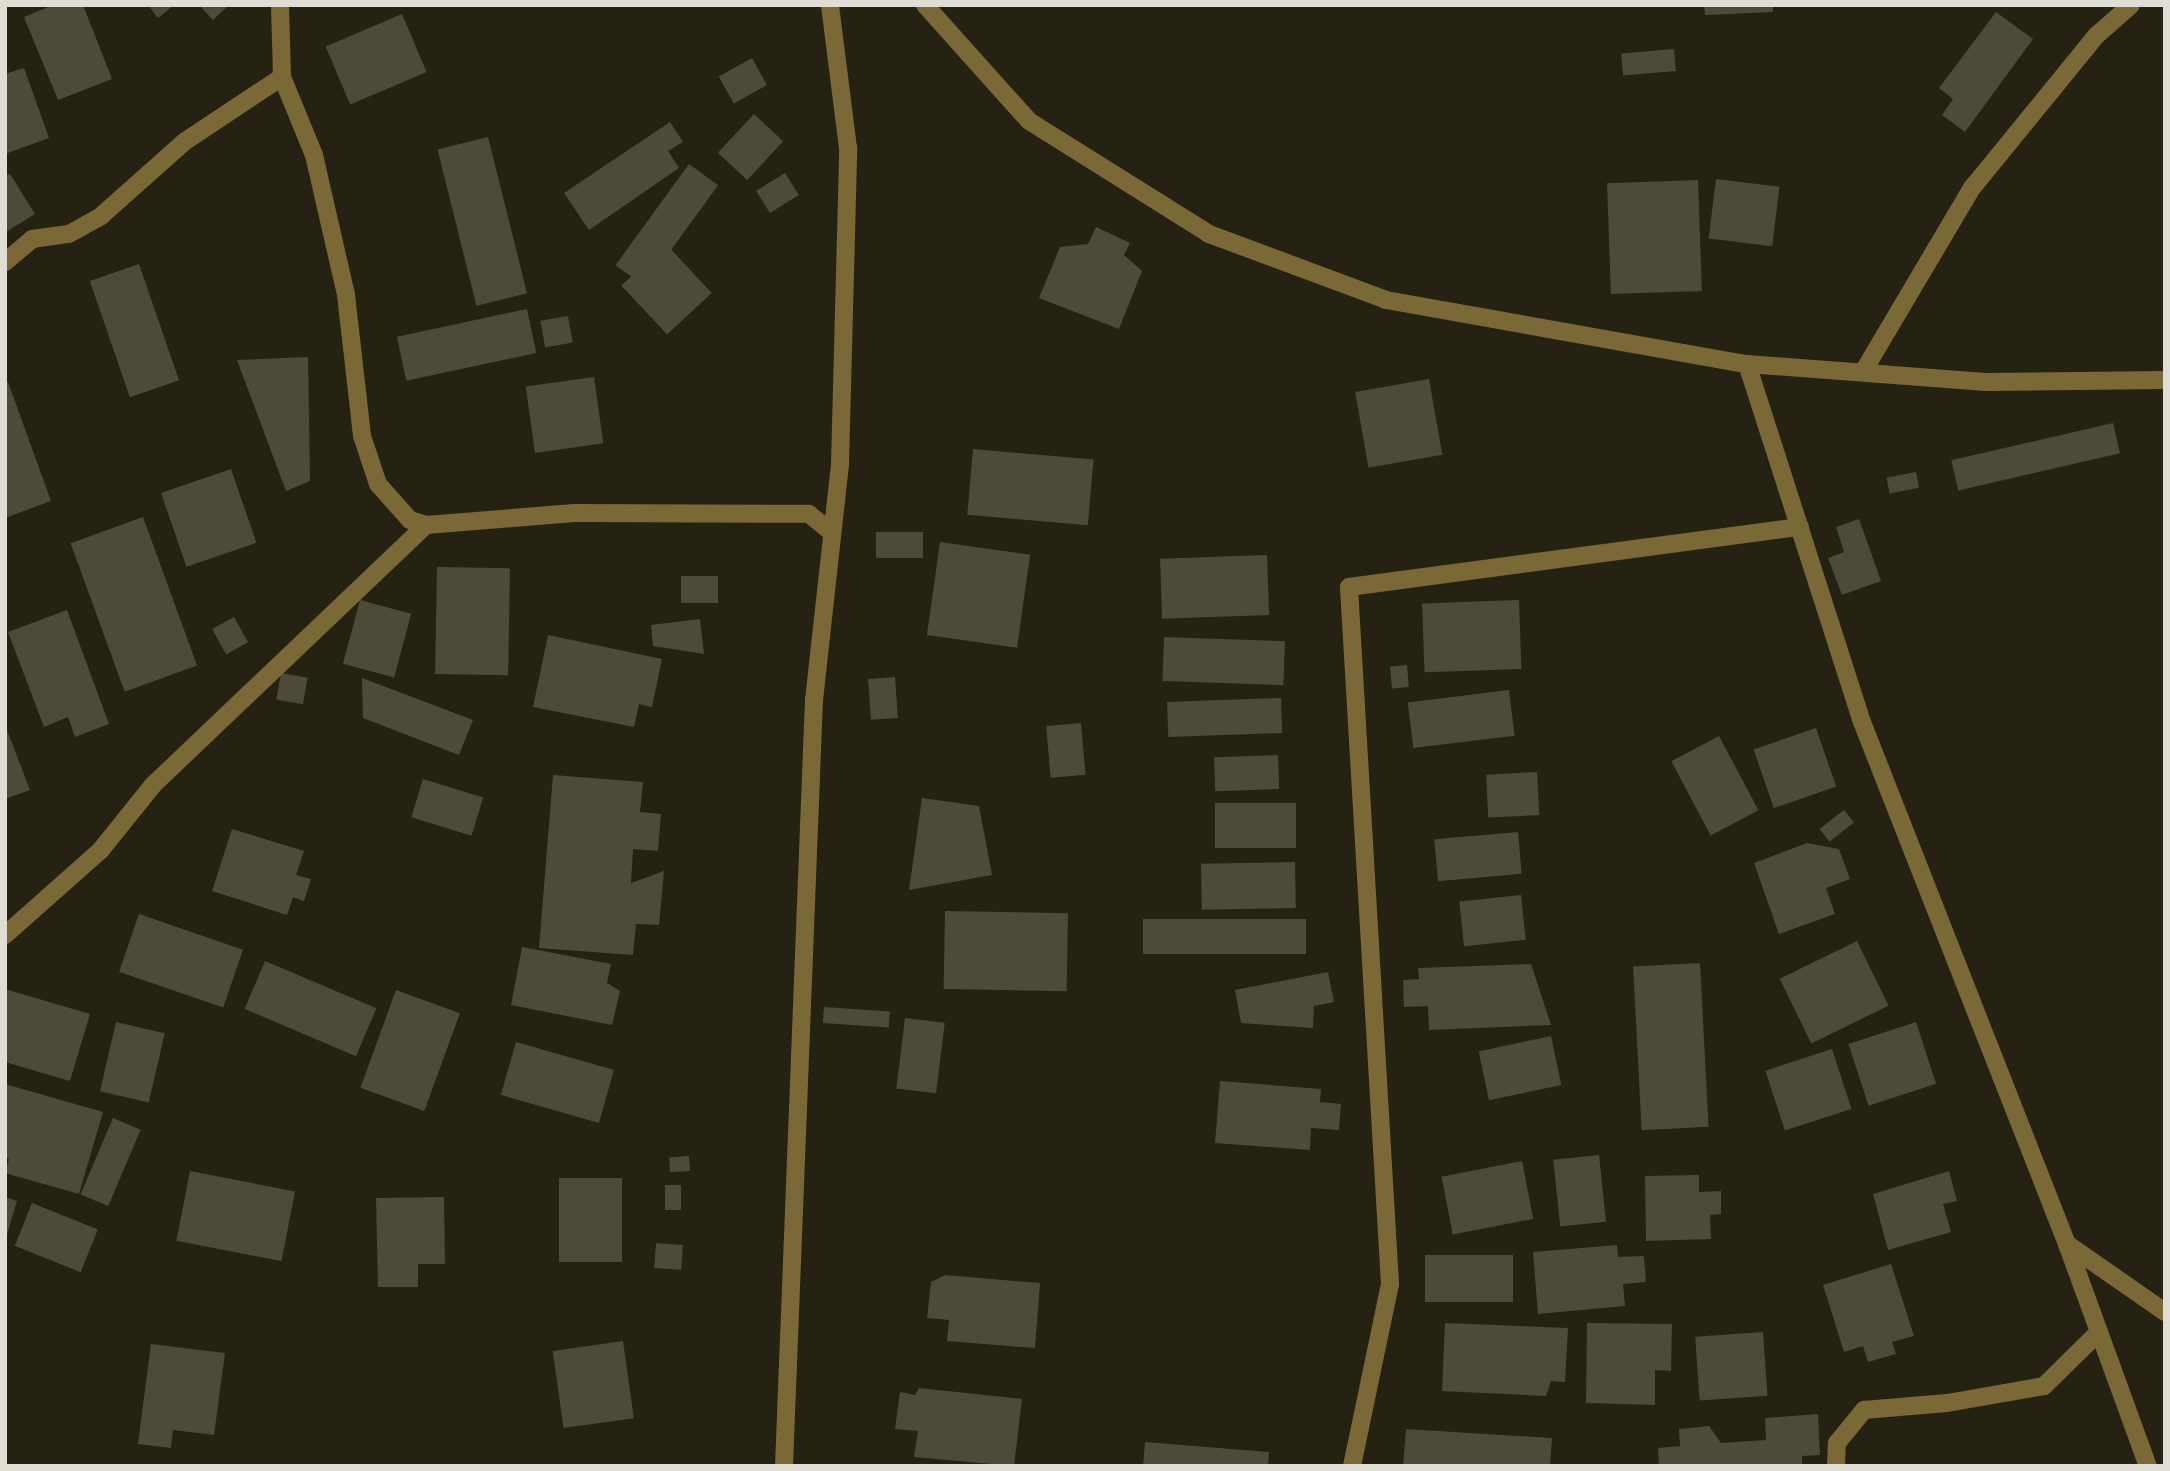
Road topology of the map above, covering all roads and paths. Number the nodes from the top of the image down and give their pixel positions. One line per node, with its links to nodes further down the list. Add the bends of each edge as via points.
1 (279, 5): 5 (street)
2 (830, 5): 12 (street, via 848,148 840,464)
3 (925, 5): 7 (street, via 1029,121 1209,234 1386,300)
4 (2131, 5): 8 (street, via 2097,35 1972,188)
5 (282, 77): 6 (street, via 184,142 101,216 69,234 33,239); 10 (street, via 314,155 346,295 362,436 378,484 410,520)
6 (5, 262)
7 (1747, 364): 8 (street); 11 (street)
8 (1863, 372): 9 (street, via 1985,382)
9 (2165, 380)
10 (426, 525): 12 (street, via 575,513 809,514); 13 (street, via 153,785 100,851)
11 (1800, 527): 14 (street, via 1862,722); 18 (street, via 1349,587 1390,1284)
12 (830, 531): 17 (street, via 814,700)
13 (5, 934)
14 (2067, 1244): 15 (street); 16 (street)
15 (2165, 1312)
16 (2099, 1332): 19 (street, via 2044,1386 1947,1403 1864,1410 1837,1443); 20 (street)
17 (784, 1466)
18 (1352, 1466)
19 (1836, 1466)
20 (2148, 1466)

